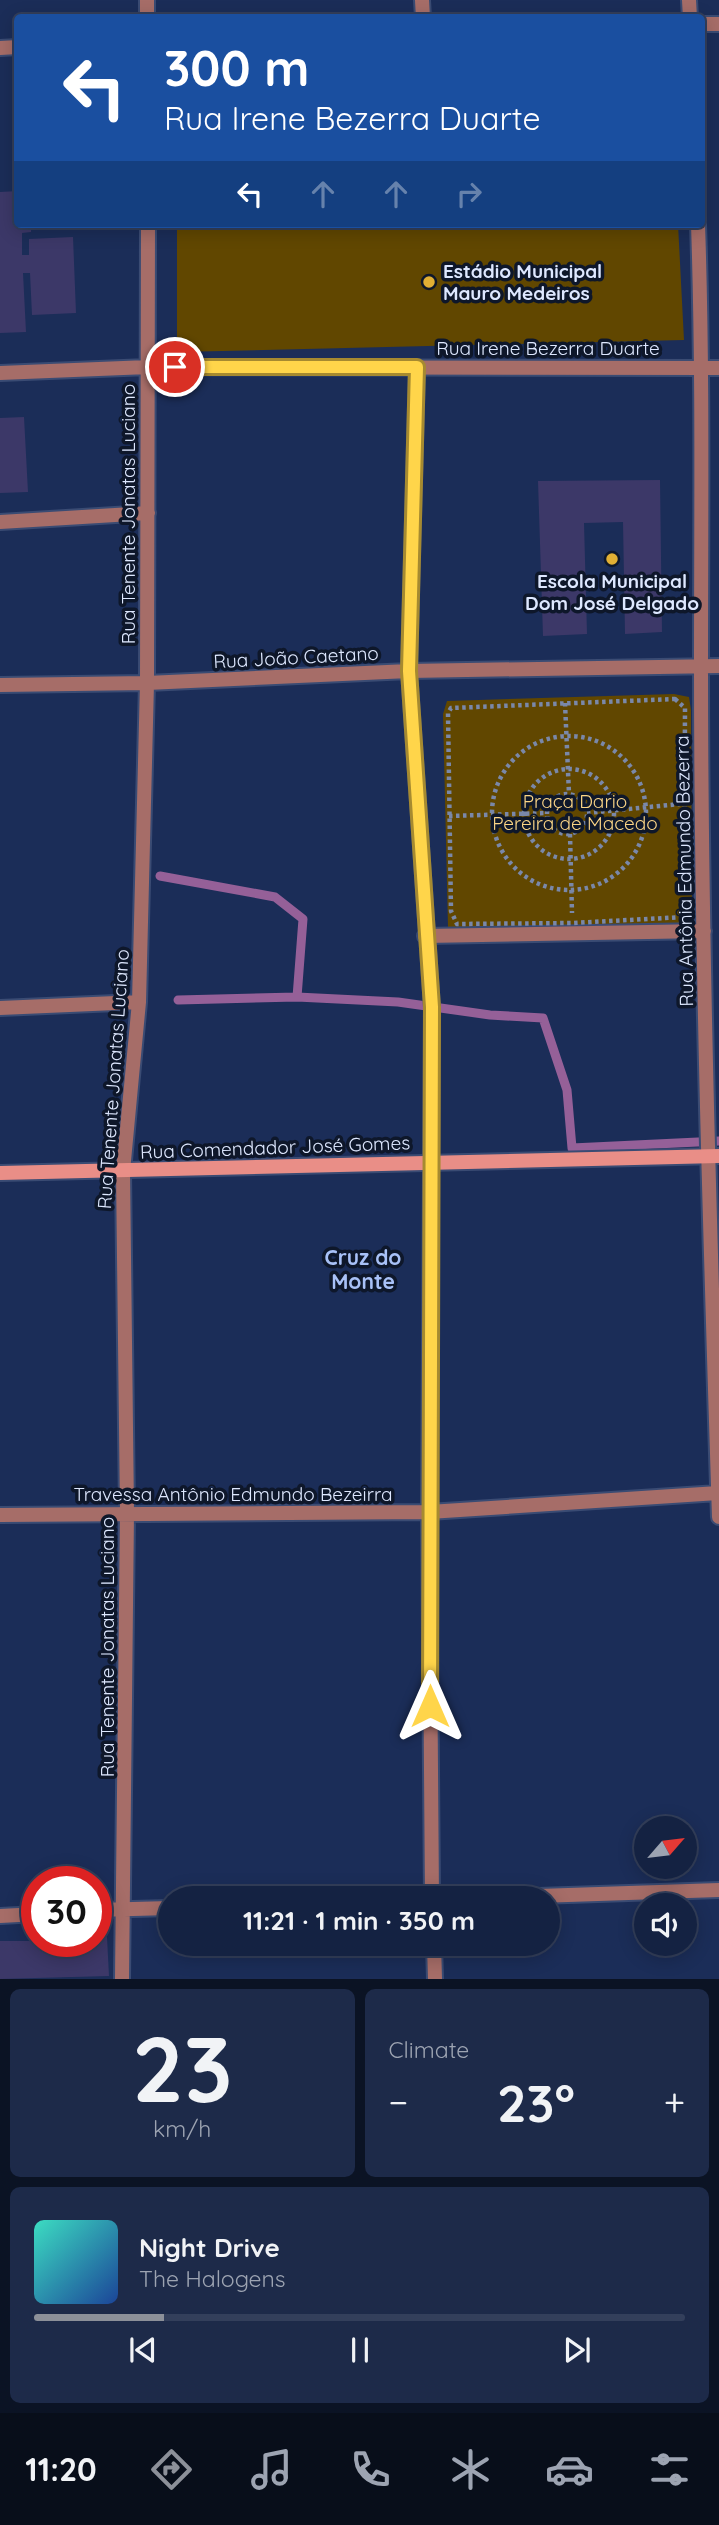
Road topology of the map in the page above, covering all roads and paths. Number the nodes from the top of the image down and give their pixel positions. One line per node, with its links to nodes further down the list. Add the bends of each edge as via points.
1 (148, 228): 3 (street, Rua Tenente Jonatas Luciano)
2 (698, 228): 5 (street, Rua Antônia Edmundo Bezerra)
3 (148, 367): 4 (street, Rua Irene Bezerra Duarte); 7 (street, Rua Irene Bezerra Duarte); 8 (street, Rua Tenente Jonatas Luciano)
4 (417, 367): 5 (street, Rua Irene Bezerra Duarte); 12 (street)
5 (703, 368): 6 (street, Rua Irene Bezerra Duarte); 10 (street, Rua Antônia Edmundo Bezerra)
6 (719, 368)
7 (0, 373)
8 (148, 513): 9 (street); 13 (street, Rua Tenente Jonatas Luciano)
9 (0, 522)
10 (701, 666): 11 (street, Rua João Caetano); 12 (street, Rua João Caetano); 31 (street, Rua Antônia Edmundo Bezerra)
11 (719, 666)
12 (409, 671): 13 (street, Rua João Caetano); 32 (street)
13 (147, 683): 14 (street, Rua João Caetano); 33 (street, Rua Tenente Jonatas Luciano)
14 (0, 685)
15 (565, 703): 16 (path); 19 (path, via 682,702); 26 (path, via 451,708)
16 (566, 735): 17 (path); 20 (path, via 591,738 615,750 632,768); 25 (path, via 539,740 517,754 501,774)
17 (567, 768): 18 (path); 21 (path, via 590,774 602,783); 24 (path, via 534,785)
18 (569, 794): 22 (path, via 553,800); 23 (path, via 581,800)
19 (686, 804): 20 (path); 30 (path, via 684,917)
20 (645, 807): 21 (path); 29 (path, via 641,840 630,862 611,878)
21 (614, 810): 23 (path); 28 (path, via 607,838 598,849)
22 (547, 813): 24 (path); 27 (path, via 554,829)
23 (587, 813): 27 (path, via 584,825)
24 (525, 814): 25 (path); 28 (path, via 530,834 543,850)
25 (492, 815): 26 (path); 29 (path, via 501,851 519,872 540,885)
26 (449, 816): 30 (path, via 451,911 457,924)
27 (570, 834): 28 (path)
28 (571, 859): 29 (path)
29 (571, 890): 30 (path)
30 (572, 923)
31 (704, 931): 32 (street); 35 (street, Rua Antônia Edmundo Bezerra)
32 (425, 936): 36 (street, via 432,1007)
33 (139, 1002): 34 (street); 37 (street, Rua Tenente Jonatas Luciano)
34 (0, 1008)
35 (715, 1156): 36 (street, Rua Comendador José Gomes); 39 (street, Rua Antônia Edmundo Bezerra)
36 (432, 1160): 37 (street, Rua Comendador José Gomes); 41 (street)
37 (123, 1171): 38 (street, Rua Comendador José Gomes); 40 (street, Rua Tenente Jonatas Luciano)
38 (0, 1173)
39 (718, 1493): 41 (street, Travessa Antônio Edmundo Bezeirra); 43 (street, Rua Antônia Edmundo Bezerra)
40 (127, 1512): 41 (street, Travessa Antônio Edmundo Bezeirra); 42 (street, Travessa Antônio Edmundo Bezeirra); 49 (street, Rua Tenente Jonatas Luciano)
41 (429, 1512): 44 (street)
42 (0, 1516)
43 (719, 1517)
44 (432, 1886)
45 (719, 1890): 46 (street)
46 (560, 1895)
47 (158, 1908): 49 (street)
48 (112, 1909): 49 (street)
49 (125, 1909): 53 (street, Rua Tenente Jonatas Luciano)
50 (21, 1915): 51 (street)
51 (0, 1916)
52 (434, 1956): 54 (street)
53 (122, 1979)
54 (435, 1979)

